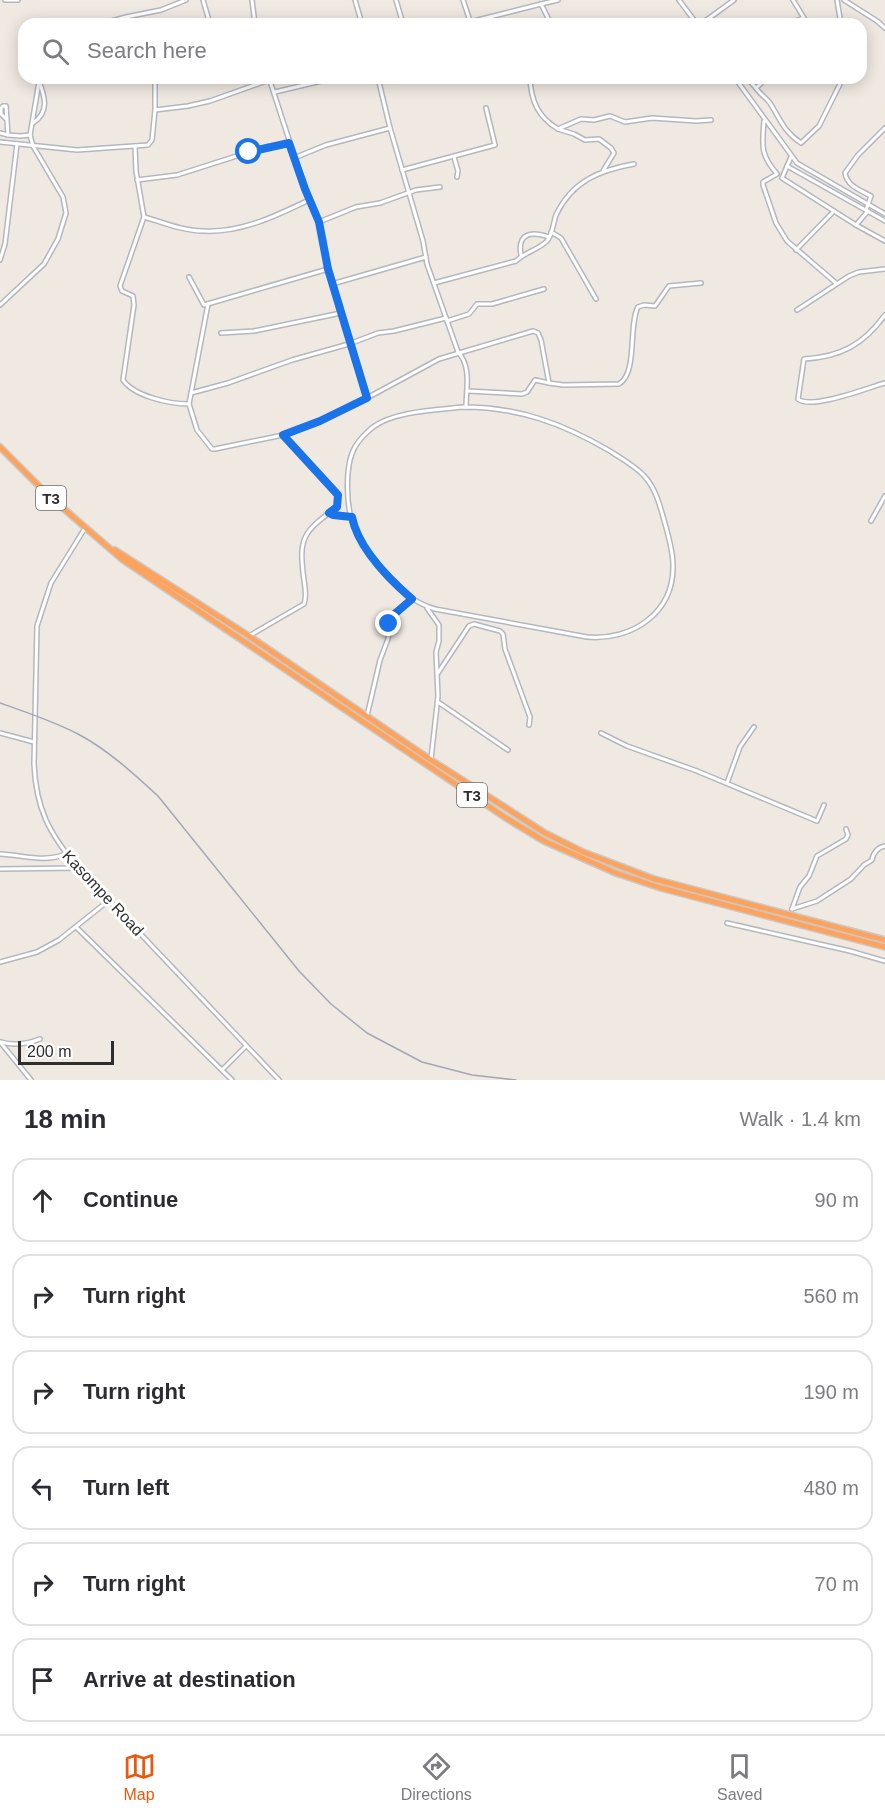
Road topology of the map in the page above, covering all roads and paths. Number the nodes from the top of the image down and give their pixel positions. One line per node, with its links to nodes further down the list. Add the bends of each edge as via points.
1 (5, 0): 2 (street)
2 (18, 0)
3 (186, 0): 16 (street, via 161,10)
4 (203, 0): 17 (street)
5 (252, 0): 18 (street)
6 (356, 0): 19 (street)
7 (396, 0): 20 (street)
8 (463, 0): 21 (street)
9 (558, 0): 15 (street)
10 (679, 0): 24 (street)
11 (734, 0): 25 (street)
12 (793, 0): 26 (street)
13 (837, 0): 27 (street)
14 (844, 0): 28 (street)
15 (541, 4): 22 (street); 23 (street)
16 (120, 18)
17 (208, 18)
18 (254, 18)
19 (360, 18)
20 (401, 18)
21 (469, 18)
22 (489, 18)
23 (547, 18)
24 (694, 18)
25 (708, 18)
26 (804, 18)
27 (840, 18)
28 (885, 28)
29 (38, 84): 48 (street)
30 (40, 84): 48 (street, via 44,94 43,112)
31 (155, 84): 44 (street)
32 (256, 84): 44 (street, via 210,101)
33 (271, 84): 42 (street)
34 (309, 84): 42 (street)
35 (379, 84): 49 (street)
36 (531, 84): 50 (street, via 540,116)
37 (739, 84): 45 (street)
38 (752, 84): 41 (street)
39 (760, 84): 41 (street)
40 (840, 84): 41 (street, via 819,126 801,143 779,122)
41 (756, 88)
42 (275, 92): 56 (street)
43 (486, 108): 60 (street, via 495,145)
44 (155, 110): 59 (street, via 151,143)
45 (764, 119): 61 (street); 83 (street, via 762,144 769,165 777,174 763,182 763,189 778,228)
46 (7, 120): 53 (street)
47 (711, 120): 50 (street, via 652,118 625,122 613,116 581,119)
48 (33, 123): 54 (street)
49 (390, 128): 62 (street); 65 (street)
50 (558, 129): 66 (street, via 606,143 614,153)
51 (885, 129): 72 (street, via 845,173 850,184 871,196)
52 (0, 133): 53 (street)
53 (8, 135): 54 (street)
54 (30, 135): 58 (street)
55 (0, 142): 57 (street)
56 (289, 143): 62 (street); 68 (street, via 177,175)
57 (17, 144): 58 (street); 86 (street)
58 (33, 146): 59 (street, via 86,150); 97 (street, via 59,189 66,213 44,264)
59 (135, 146): 68 (street)
60 (454, 157): 65 (street); 67 (street)
61 (791, 157): 64 (street); 72 (street)
62 (294, 158): 71 (street)
63 (634, 164): 66 (street)
64 (787, 166): 73 (street); 74 (street, via 782,178)
65 (402, 170): 70 (street)
66 (603, 171): 80 (street, via 586,180 565,202)
67 (457, 177)
68 (137, 180): 76 (street)
69 (440, 187): 70 (street)
70 (408, 193): 78 (street); 85 (street)
71 (309, 200): 76 (street, via 258,223 203,231); 78 (street)
72 (869, 205): 73 (street); 75 (street)
73 (867, 211): 77 (street); 79 (street)
74 (834, 212): 79 (street); 83 (street)
75 (885, 214)
76 (144, 217): 110 (street, via 120,286 133,296 134,305 123,380 155,399)
77 (885, 221)
78 (319, 222): 87 (street)
79 (856, 225): 82 (street)
80 (551, 231): 81 (street); 95 (street, via 561,237)
81 (549, 237): 84 (street); 84 (street, via 533,234 522,239)
82 (885, 241)
83 (796, 250): 92 (street)
84 (521, 256): 90 (street, via 512,262)
85 (426, 257): 90 (street); 93 (street)
86 (0, 260)
87 (328, 269): 93 (street); 96 (street)
88 (885, 269): 92 (street, via 859,272)
89 (189, 276): 96 (street, via 202,303)
90 (434, 283): 101 (street)
91 (701, 283): 105 (street, via 669,286 655,306 638,308 633,320 633,352 621,383)
92 (836, 283): 98 (street)
93 (333, 284): 99 (street)
94 (544, 289): 101 (street, via 494,304 477,304 469,314)
95 (596, 299)
96 (208, 304): 108 (street)
97 (0, 305)
98 (797, 310)
99 (341, 314): 102 (street, via 254,331); 103 (street)
100 (885, 315): 106 (street, via 859,343 827,356 804,359 798,399 825,400)
101 (446, 319): 103 (street, via 378,333); 104 (street)
102 (221, 333)
103 (349, 344): 108 (street); 109 (street)
104 (458, 352): 105 (street, via 536,332 541,339); 107 (street, via 463,359); 109 (street)
105 (549, 383): 107 (street, via 535,380 524,393)
106 (885, 383)
107 (468, 392): 111 (street)
108 (190, 393): 110 (street)
109 (367, 398): 112 (street)
110 (189, 404): 112 (street, via 197,430 212,449)
111 (466, 407): 116 (street, via 395,417 367,433 355,447 350,465); 121 (street, via 506,410 549,420 638,471 652,488 662,514 671,549 672,578 659,611 637,628 611,637 587,637)
112 (283, 435): 115 (street, via 338,495 337,507)
113 (0, 447): 118 (highway, T3)
114 (885, 496): 117 (street)
115 (329, 513): 116 (street); 122 (street, via 303,540 303,604)
116 (352, 517): 120 (street, via 360,539 377,563)
117 (871, 521)
118 (85, 528): 119 (highway, T3); 130 (street, Kasompe Road, via 51,583 37,626)
119 (106, 545): 122 (highway, T3); 147 (highway, T3, via 194,610 544,841 590,863 661,888)
120 (412, 599): 121 (street); 125 (street, via 390,618)
121 (426, 606): 123 (street, via 439,625)
122 (249, 636): 125 (highway, T3)
123 (438, 672): 124 (street); 126 (street, via 469,626 500,631 530,717)
124 (438, 702): 131 (street); 132 (street)
125 (367, 717): 132 (highway, T3)
126 (529, 725)
127 (754, 727): 133 (street, via 740,747)
128 (0, 733): 130 (street)
129 (601, 733): 133 (street)
130 (34, 742): 138 (street, Kasompe Road, via 38,799 50,832)
131 (508, 750)
132 (431, 760): 143 (highway, T3, via 510,813 583,852 654,879)
133 (727, 783): 134 (street, via 818,821)
134 (824, 805)
135 (846, 829): 142 (street, via 846,838 817,856)
136 (885, 846): 142 (street, via 851,879 817,901)
137 (0, 854): 138 (street, via 33,859)
138 (66, 854): 139 (street, Kasompe Road)
139 (78, 868): 140 (street); 141 (street, Kasompe Road)
140 (0, 869)
141 (108, 901): 145 (street); 152 (street, Kasompe Road)
142 (792, 909): 143 (street)
143 (788, 915): 146 (highway, T3)
144 (727, 923): 148 (street)
145 (76, 927): 149 (street, via 37,952); 153 (street)
146 (885, 939)
147 (885, 947)
148 (885, 961)
149 (0, 962)
150 (40, 1039): 151 (street, via 15,1044)
151 (0, 1042): 154 (street)
152 (246, 1046): 153 (street); 156 (street, Kasompe Road)
153 (222, 1070): 155 (street)
154 (31, 1080)
155 (232, 1080)
156 (279, 1080)

